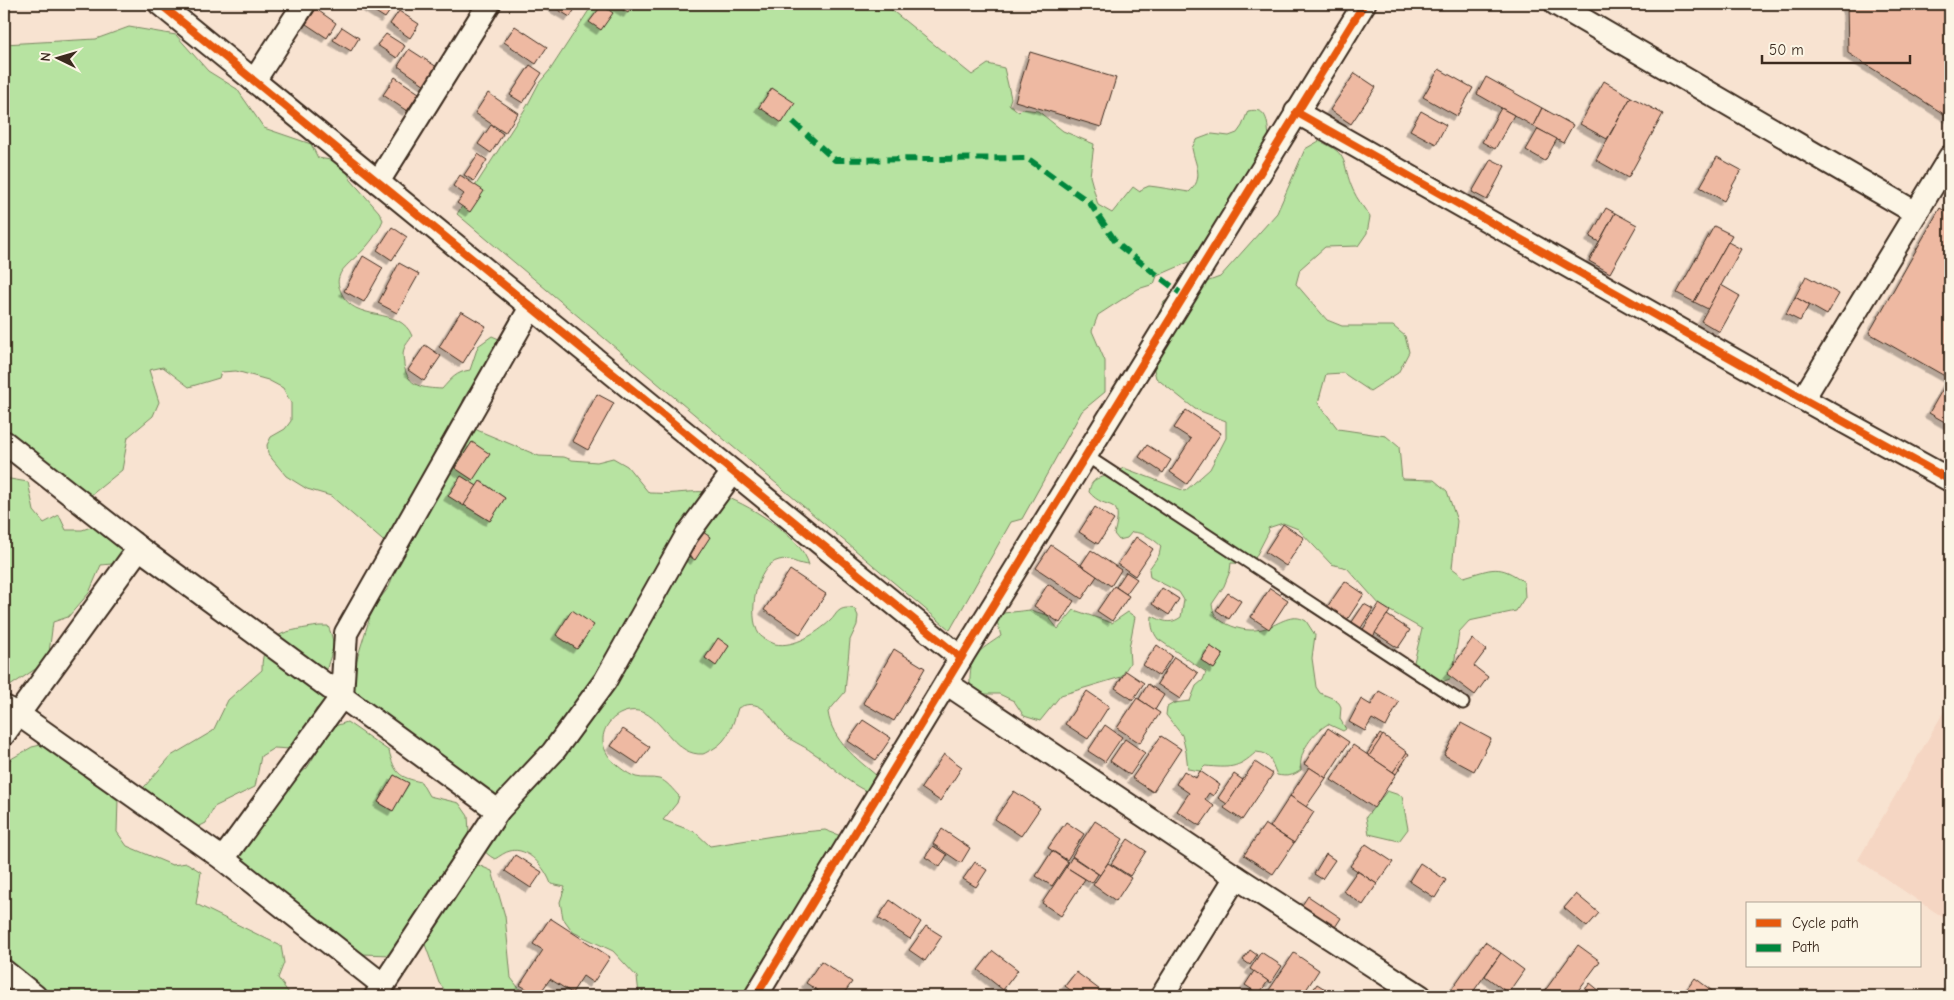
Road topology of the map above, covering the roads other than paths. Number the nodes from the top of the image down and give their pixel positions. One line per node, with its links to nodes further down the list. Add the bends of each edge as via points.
1 (160, 4): 6 (street)
2 (304, 4): 6 (street)
3 (489, 4): 9 (street)
4 (1364, 4): 7 (street)
5 (1556, 4): 10 (street)
6 (254, 81): 9 (street)
7 (1296, 112): 12 (street); 14 (street)
8 (1950, 157): 10 (street)
9 (378, 182): 11 (street)
10 (1916, 213): 12 (street)
11 (531, 307): 15 (street); 20 (street, via 346,633)
12 (1803, 399): 16 (street)
13 (4, 442): 17 (street)
14 (1085, 455): 18 (street); 21 (lane)
15 (734, 472): 18 (street); 24 (street, via 687,534 605,681 553,752)
16 (1950, 480)
17 (139, 548): 20 (street); 22 (street)
18 (960, 658): 19 (street)
19 (946, 683): 26 (street); 30 (street)
20 (342, 696): 24 (street); 25 (street)
21 (1463, 703)
22 (11, 710): 23 (street); 25 (street)
23 (4, 734)
24 (498, 810): 28 (street)
25 (223, 859): 28 (street)
26 (1236, 877): 31 (street); 32 (street)
27 (4, 971): 29 (street)
28 (380, 990)
29 (36, 996)
30 (756, 996)
31 (1162, 996)
32 (1420, 996)

